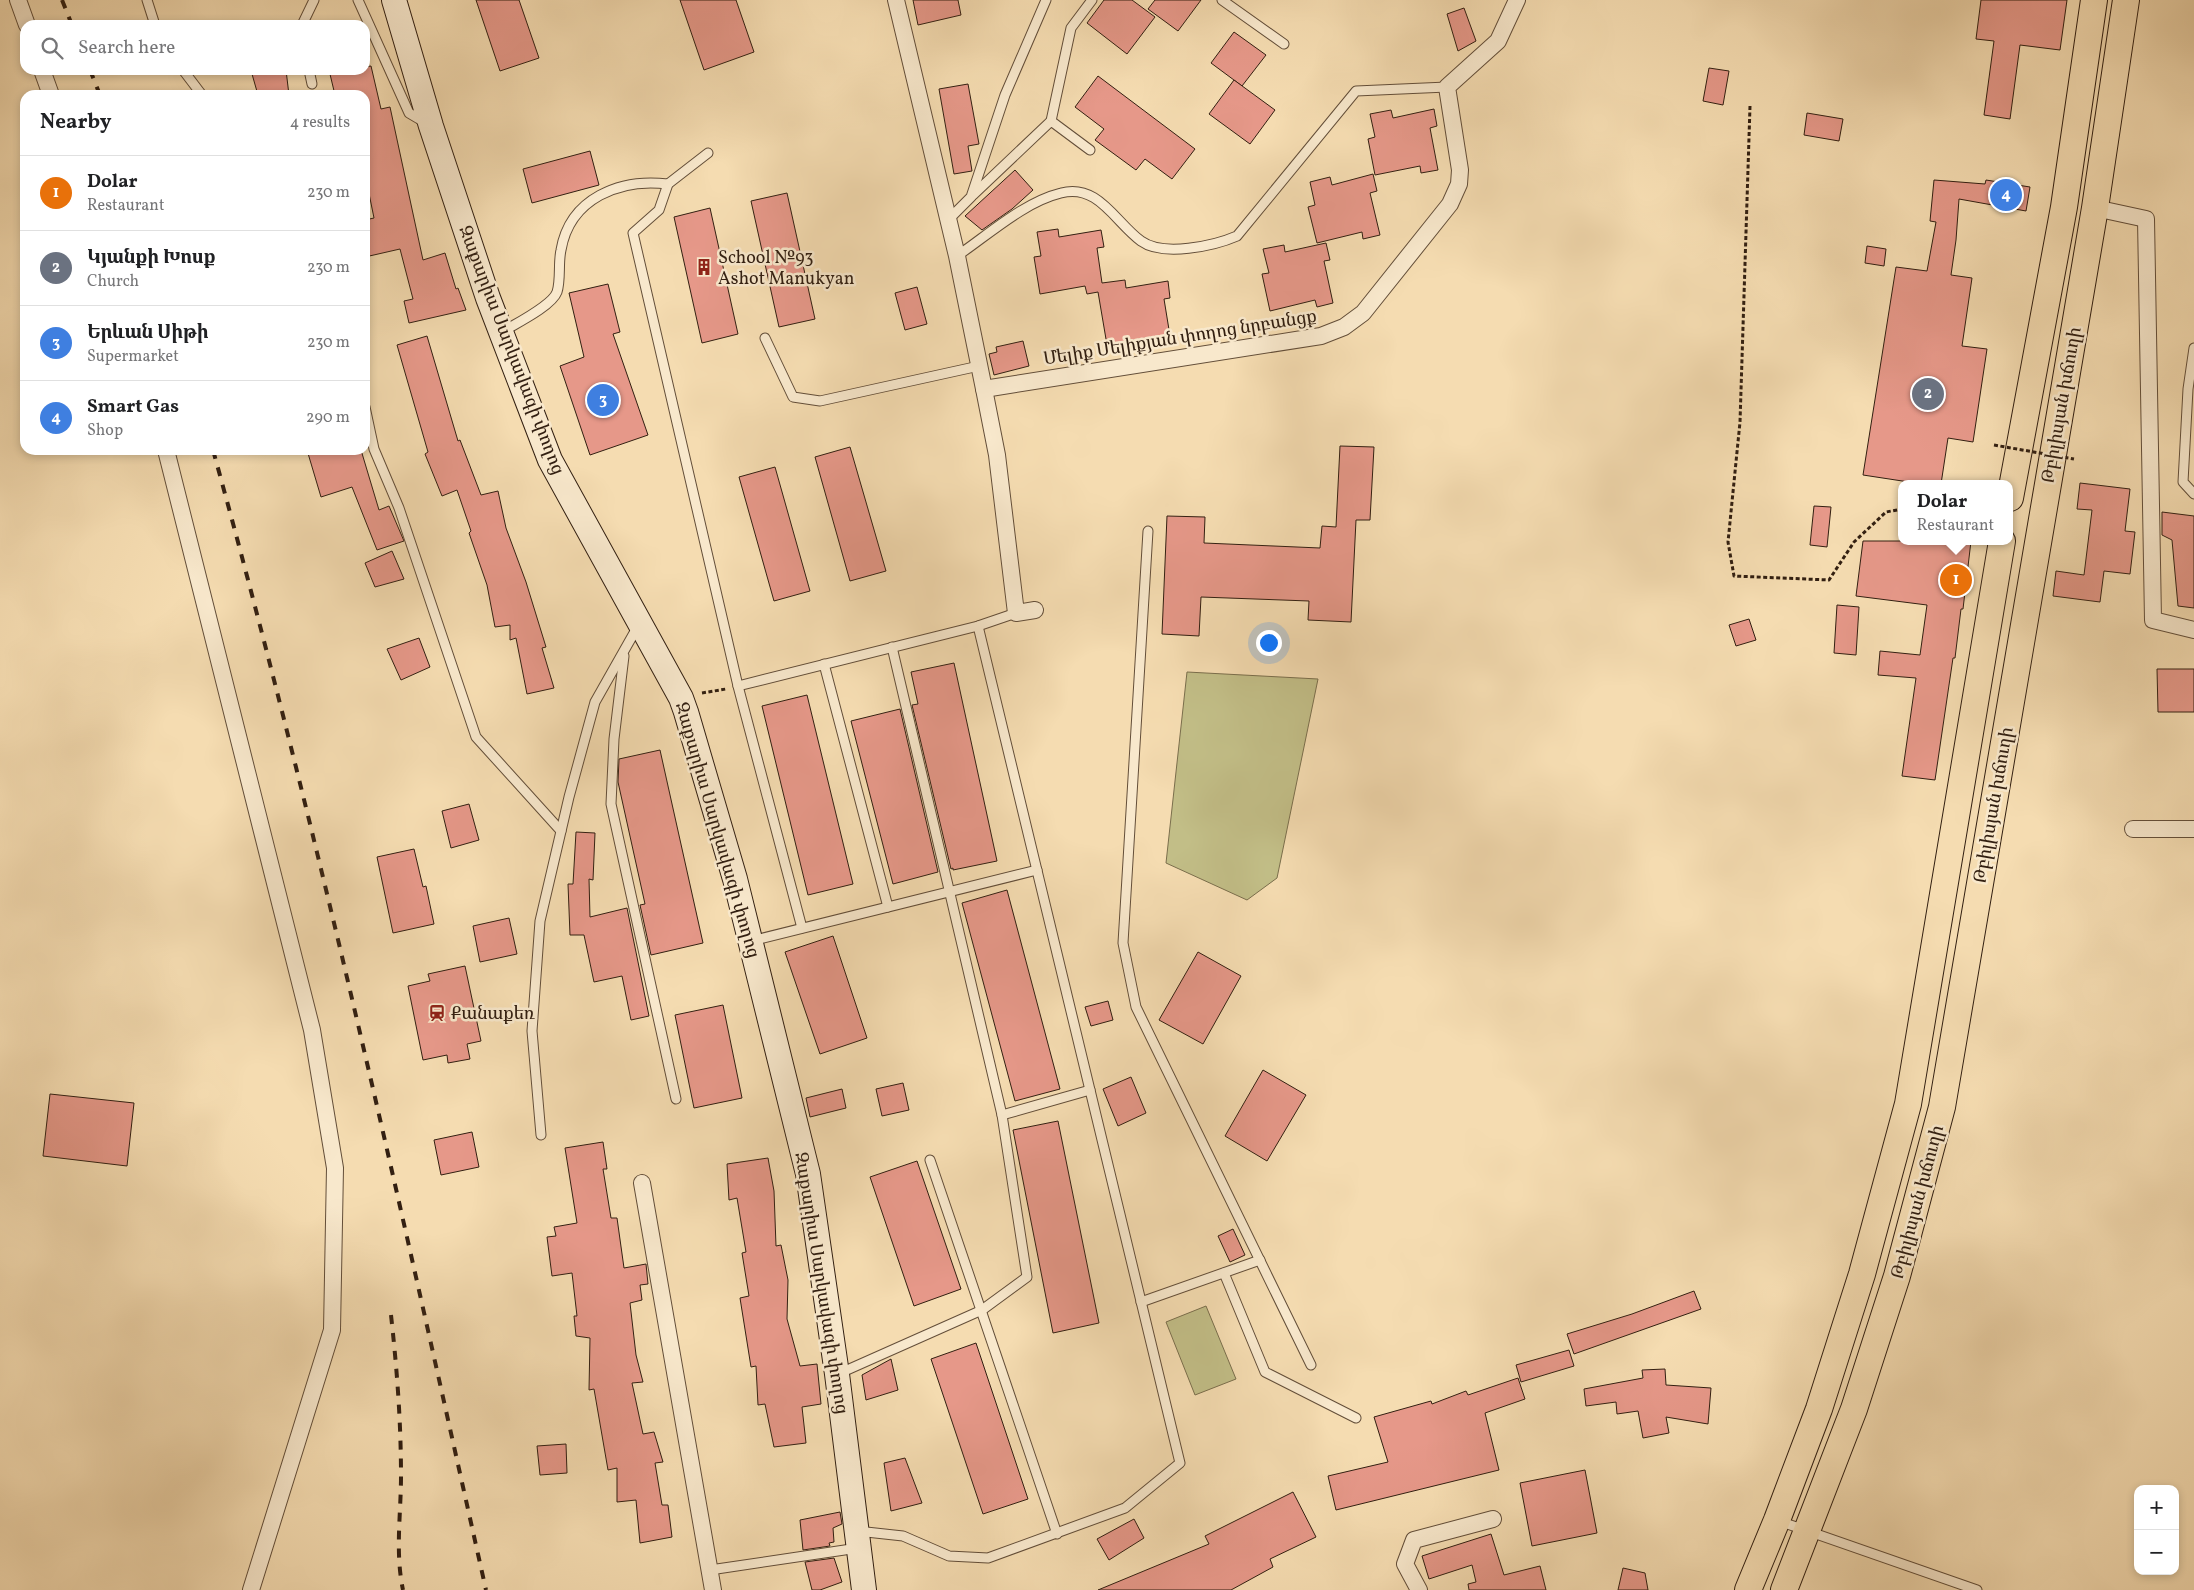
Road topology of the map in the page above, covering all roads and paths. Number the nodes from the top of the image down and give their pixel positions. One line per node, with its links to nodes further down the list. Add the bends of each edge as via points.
1 (18, 0): 13 (street)
2 (147, 0): 14 (lane)
3 (314, 0): 15 (lane)
4 (358, 0): 16 (lane)
5 (394, 0): 28 (main road, Զաքարիա Սարկավագի փողոց)
6 (896, 0): 34 (street)
7 (1046, 0): 32 (lane, via 1005,95)
8 (1092, 0): 27 (lane, via 1071,28)
9 (1222, 0): 18 (lane)
10 (1517, 0): 23 (street, via 1498,41)
11 (2094, 0): 45 (main road, Թբիլիսյան խճուղի, via 2064,207)
12 (2126, 0): 33 (main road, Թբիլիսյան խճուղի)
13 (25, 20)
14 (153, 20)
15 (304, 20)
16 (367, 20)
17 (370, 27): 28 (lane, via 409,114)
18 (1284, 44)
19 (44, 75): 24 (street)
20 (187, 75): 25 (lane)
21 (310, 75): 22 (lane)
22 (312, 84)
23 (1447, 87): 35 (lane, via 1356,91 1237,236 1223,242 1160,249 1142,242 1098,200 1079,191 1062,192 1034,203); 40 (street, Մելիք Մելիքյան փողոց նրբանցք, via 1460,170 1459,184 1450,204 1364,314 1321,336)
24 (49, 90)
25 (198, 90)
26 (1750, 106): 47 (path, via 1740,422 1728,542 1734,576 1829,580 1854,542 1886,512)
27 (1051, 121): 29 (lane); 32 (lane)
28 (431, 126): 36 (main road, Զաքարիա Սարկավագի փողոց)
29 (1090, 150)
30 (708, 153): 31 (lane)
31 (668, 184): 36 (lane, via 650,182 622,186 596,197 576,214 566,229 560,251 557,292 551,302); 58 (lane, via 659,210 633,233)
32 (972, 197): 34 (lane)
33 (2095, 208): 54 (street, via 2146,219 2153,620); 83 (main road, Թբիլիսյան խճուղի, via 1942,1107 1894,1285 1854,1409)
34 (947, 221): 35 (street)
35 (957, 256): 39 (street)
36 (502, 332): 52 (main road, Զաքարիա Սարկավագի փողոց, via 550,460)
37 (765, 338): 39 (lane, via 793,397 820,402)
38 (2194, 348): 46 (lane, via 2188,389 2183,482)
39 (980, 366): 40 (street)
40 (984, 389): 51 (street, via 997,455)
41 (370, 430): 62 (lane, via 476,737)
42 (1994, 445): 44 (path, bridge)
43 (167, 455): 87 (street, via 312,1030 335,1168 332,1330)
44 (2074, 459)
45 (2013, 482)
46 (2194, 494)
47 (1898, 510)
48 (1148, 531): 74 (lane, via 1123,943 1136,1006)
49 (2001, 545): 82 (main road, Թբիլիսյան խճուղի, via 1908,1104 1862,1274 1819,1409)
50 (1035, 610): 51 (street)
51 (1016, 613): 53 (lane)
52 (639, 623): 56 (lane); 59 (main road, Զաքարիա Սարկավագի փողոց)
53 (978, 626): 55 (lane); 63 (lane)
54 (2194, 630)
55 (892, 648): 57 (lane); 64 (lane)
56 (624, 651): 62 (lane, via 596,702); 69 (lane, via 614,739 611,804)
57 (824, 664): 58 (lane); 65 (lane)
58 (738, 686): 59 (path); 66 (lane)
59 (682, 698): 67 (main road, Զաքարիա Սարկավագի փողոց)
60 (2133, 829): 61 (street)
61 (2194, 829)
62 (561, 831): 71 (lane, via 540,921 532,1031)
63 (1037, 870): 64 (lane); 68 (lane)
64 (950, 891): 65 (lane); 70 (lane)
65 (888, 907): 66 (lane)
66 (802, 928): 67 (lane)
67 (750, 941): 79 (main road, Զաքարիա Սարկավագի փողոց, via 808,1174)
68 (1090, 1090): 70 (lane); 76 (lane)
69 (676, 1099)
70 (1002, 1115): 77 (lane, via 1027,1277)
71 (541, 1135)
72 (930, 1160): 77 (lane)
73 (642, 1183): 86 (street)
74 (1260, 1260): 75 (lane); 78 (lane)
75 (1224, 1273): 76 (lane); 80 (lane, via 1265,1372)
76 (1141, 1302): 84 (lane, via 1180,1463 1125,1508)
77 (982, 1310): 79 (lane); 84 (lane)
78 (1311, 1365)
79 (837, 1374): 85 (main road, Զաքարիա Սարկավագի փողոց)
80 (1356, 1418)
81 (1493, 1519): 90 (street, via 1414,1540 1405,1564)
82 (1777, 1520): 83 (lane); 91 (main road, Թբիլիսյան խճուղի)
83 (1808, 1531): 92 (main road, Թբիլիսյան խճուղի); 93 (lane)
84 (1057, 1534): 85 (lane, via 988,1558 949,1556 903,1536)
85 (857, 1540): 86 (lane); 89 (main road, Զաքարիա Սարկավագի փողոց)
86 (710, 1570): 88 (street)
87 (251, 1590)
88 (712, 1590)
89 (864, 1590)
90 (1419, 1590)
91 (1748, 1590)
92 (1784, 1590)
93 (1977, 1590)

